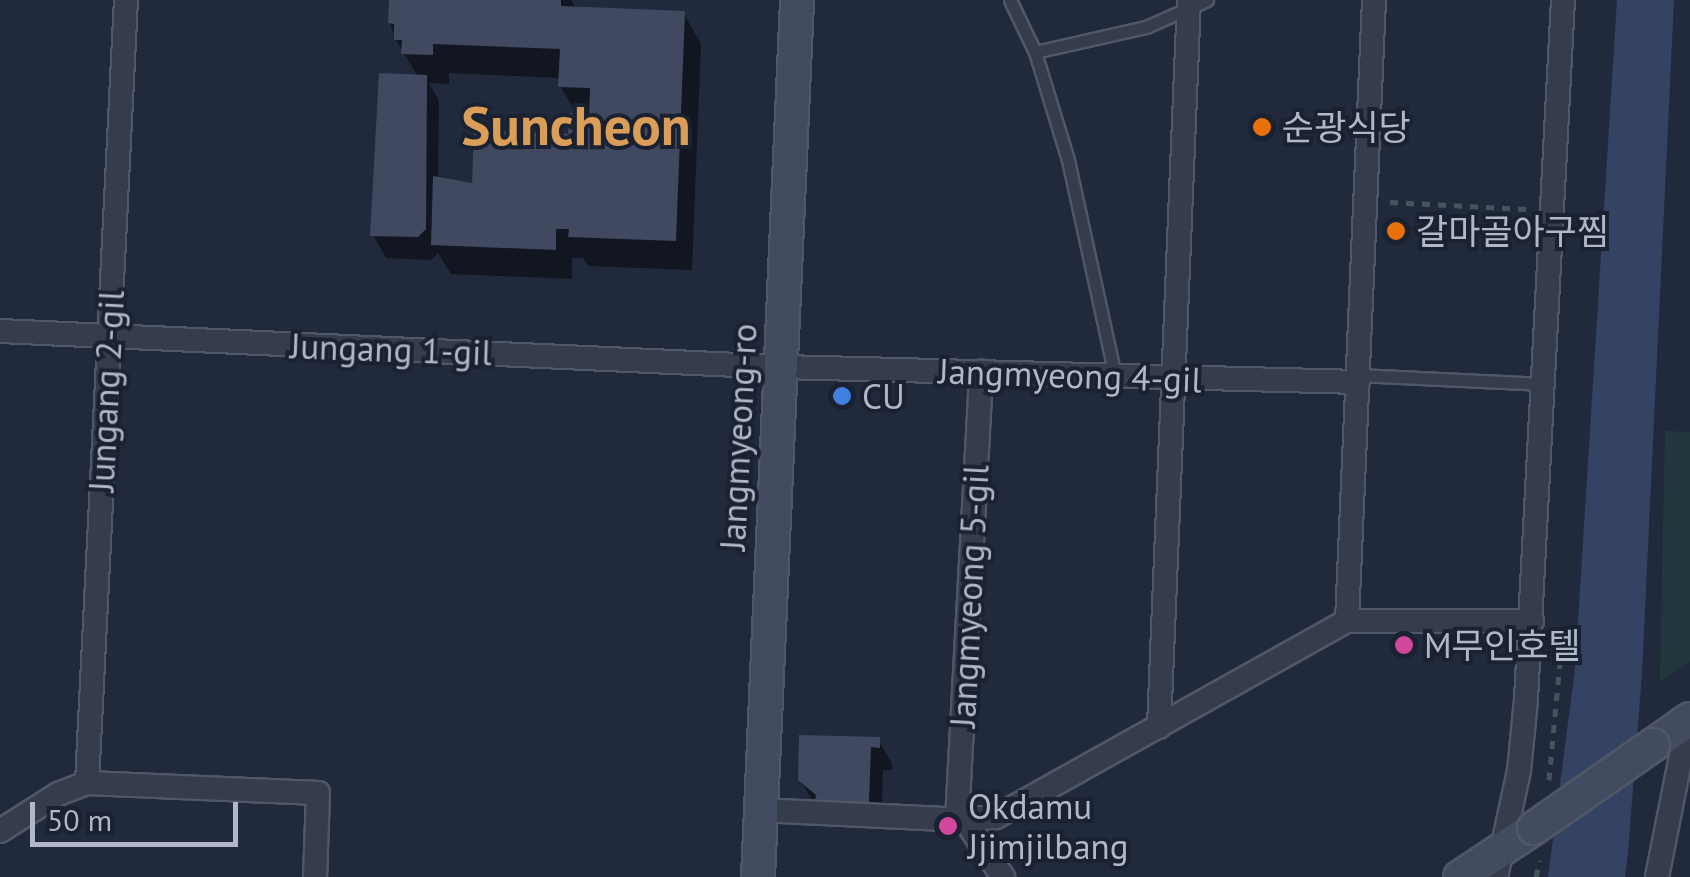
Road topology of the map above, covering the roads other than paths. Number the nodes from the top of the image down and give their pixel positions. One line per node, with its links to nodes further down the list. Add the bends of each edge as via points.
1 (126, 0): 9 (street, Jungang 2-gil)
2 (797, 0): 10 (street, Jangmyeong-ro)
3 (1010, 0): 7 (lane)
4 (1374, 0): 14 (street)
5 (1563, 0): 15 (street)
6 (1195, 2): 7 (lane, via 1125,33); 13 (street)
7 (1035, 52): 12 (lane, via 1068,160)
8 (0, 331): 9 (street, Jungang 1-gil)
9 (108, 335): 10 (street, Jungang 1-gil); 20 (street, Jungang 2-gil)
10 (782, 367): 11 (street, Jangmyeong 4-gil); 21 (street, Jangmyeong-ro)
11 (981, 372): 12 (street, Jangmyeong 4-gil); 22 (street, Jangmyeong 5-gil)
12 (1115, 376): 13 (street, Jangmyeong 4-gil)
13 (1176, 378): 14 (street, Jangmyeong 4-gil); 19 (street)
14 (1358, 378): 15 (lane); 17 (street)
15 (1544, 384): 16 (street)
16 (1532, 620): 17 (street); 24 (street, via 1519,771)
17 (1347, 621): 19 (street)
18 (1689, 720): 24 (street, bridge); 29 (street)
19 (1159, 728): 22 (street, via 1018,807)
20 (87, 782): 23 (street); 25 (street, via 318,793)
21 (760, 810): 22 (street); 26 (street, Jangmyeong-ro)
22 (961, 820): 27 (street)
23 (0, 831)
24 (1500, 862): 28 (street)
25 (314, 877)
26 (758, 877)
27 (1002, 877)
28 (1460, 877)
29 (1656, 877)

